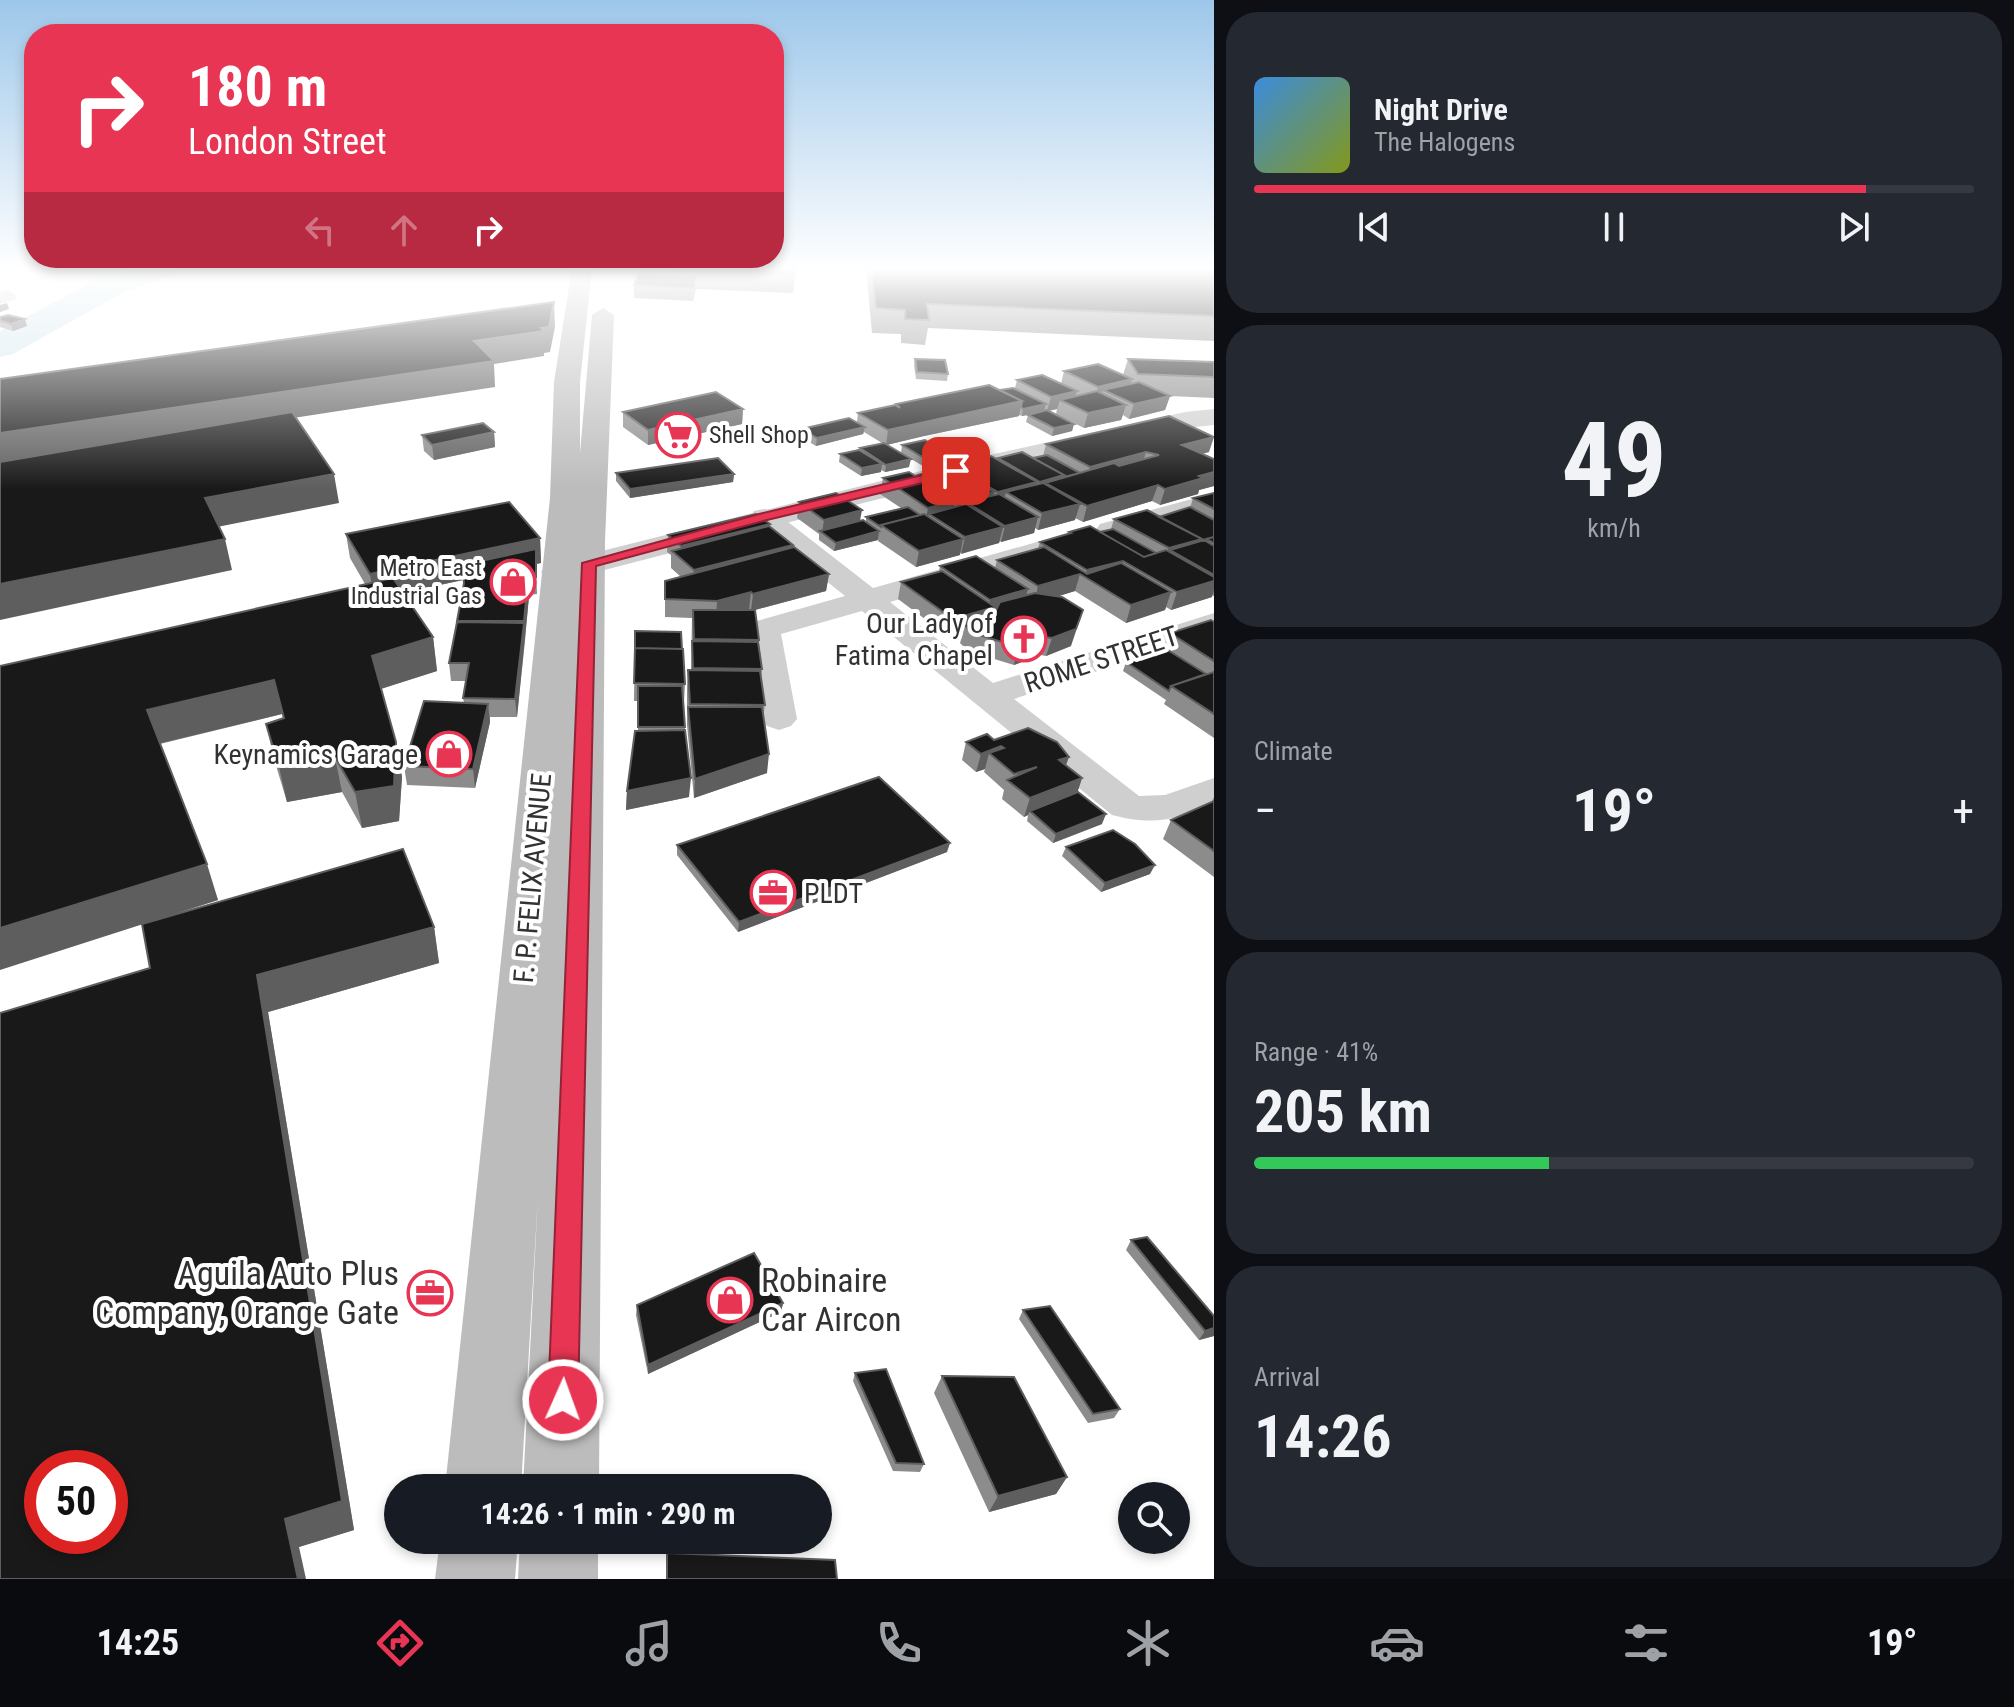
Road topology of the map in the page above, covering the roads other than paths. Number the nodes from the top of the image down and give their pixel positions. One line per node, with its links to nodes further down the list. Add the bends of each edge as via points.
1 (572, 342): 6 (main road, F. P. FELIX AVENUE, via 565,498)
2 (597, 342): 6 (main road, F. P. FELIX AVENUE)
3 (1214, 417): 5 (street)
4 (1214, 501): 7 (street)
5 (764, 517): 6 (street); 7 (street)
6 (574, 568): 12 (main road, F. P. FELIX AVENUE)
7 (866, 599): 9 (street); 10 (street, via 764,631)
8 (1214, 622): 9 (street, ROME STREET)
9 (987, 696): 11 (street, via 1126,806 1159,812)
10 (779, 719)
11 (1214, 790)
12 (557, 833): 13 (main road, F. P. FELIX AVENUE); 14 (main road, F. P. FELIX AVENUE)
13 (568, 1224): 14 (main road); 16 (main road, F. P. FELIX AVENUE)
14 (506, 1227): 15 (main road, F. P. FELIX AVENUE)
15 (484, 1474)
16 (561, 1474)
17 (478, 1554): 19 (main road)
18 (559, 1554): 20 (main road)
19 (475, 1579)
20 (558, 1579)

